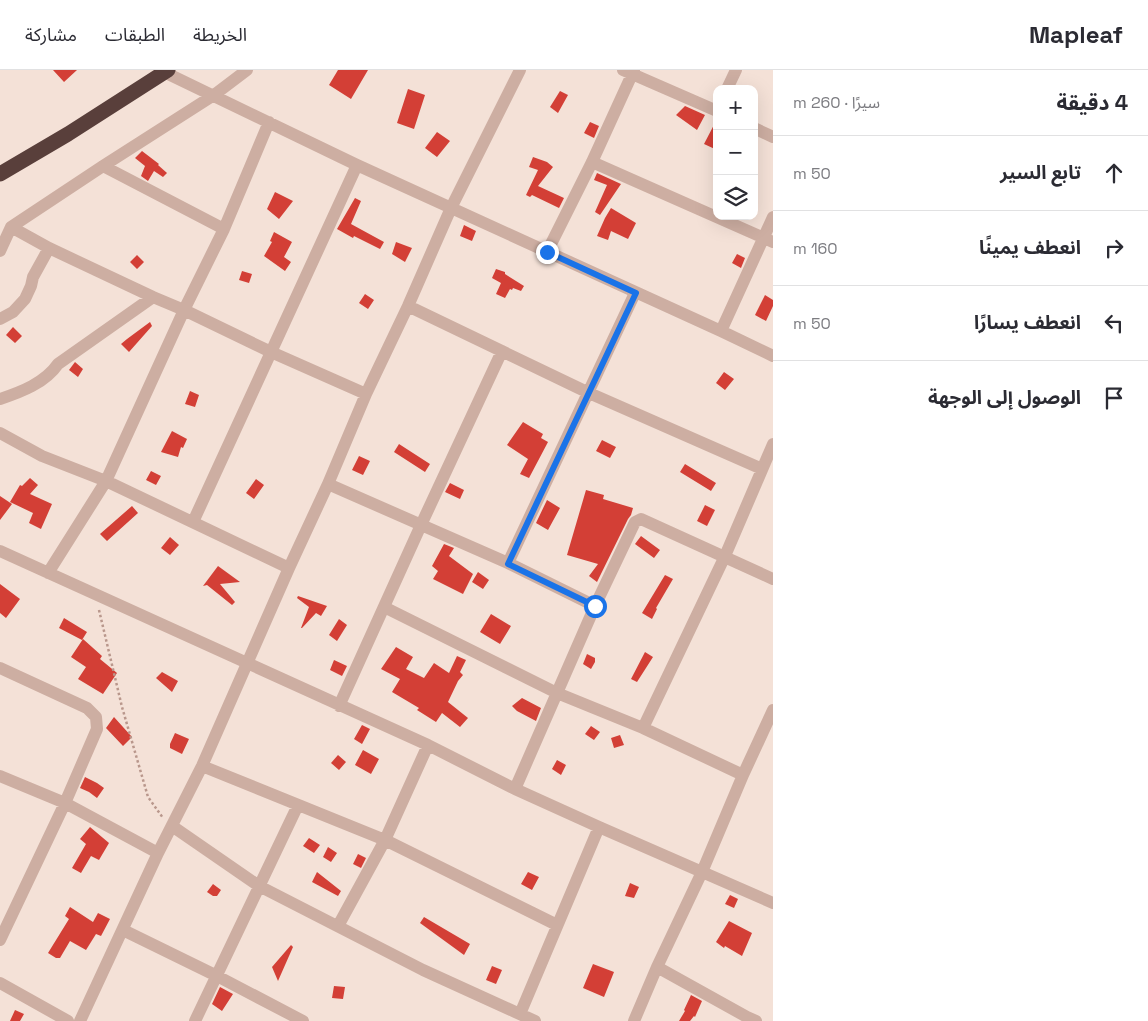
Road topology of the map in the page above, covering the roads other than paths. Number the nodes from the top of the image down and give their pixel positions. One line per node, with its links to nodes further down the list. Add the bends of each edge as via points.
1 (247, 70): 7 (street)
2 (520, 70): 16 (street)
3 (736, 70): 6 (street)
4 (165, 71): 7 (street); 15 (highway)
5 (629, 71): 8 (street); 12 (street)
6 (729, 85)
7 (214, 95): 9 (street); 14 (street)
8 (713, 109)
9 (269, 122): 13 (street); 19 (street)
10 (758, 130): 11 (street)
11 (773, 137)
12 (592, 162): 20 (street); 23 (street)
13 (357, 165): 16 (street); 31 (street)
14 (103, 166): 18 (street); 19 (street)
15 (0, 174)
16 (451, 208): 23 (street); 26 (street)
17 (773, 217): 20 (street)
18 (11, 227): 21 (street); 22 (street)
19 (224, 228): 27 (street)
20 (768, 240): 29 (street)
21 (49, 248): 25 (street); 28 (street, via 24,299 13,312)
22 (0, 251)
23 (547, 252): 24 (street)
24 (636, 293): 29 (street); 33 (street)
25 (153, 297): 27 (street); 35 (street, via 58,364 43,380)
26 (408, 306): 30 (street); 34 (street)
27 (184, 310): 31 (street); 39 (street)
28 (0, 319)
29 (721, 331): 32 (street)
30 (502, 351): 33 (street); 42 (street)
31 (271, 352): 34 (street); 41 (street)
32 (773, 356)
33 (589, 392): 38 (street); 45 (street)
34 (366, 394): 40 (street)
35 (0, 399)
36 (0, 433): 39 (street, via 42,456)
37 (773, 444): 38 (street)
38 (762, 468): 44 (street)
39 (106, 481): 41 (street); 47 (street)
40 (328, 484): 42 (street); 46 (street)
41 (193, 522): 46 (street)
42 (421, 525): 45 (street); 50 (street)
43 (0, 551): 47 (street)
44 (724, 556): 48 (street); 49 (street, via 638,520 634,522); 56 (street)
45 (508, 564): 49 (street)
46 (289, 568): 51 (street)
47 (48, 573): 51 (street)
48 (773, 579)
49 (595, 606): 53 (street)
50 (384, 608): 53 (street); 54 (street)
51 (247, 664): 54 (street); 58 (street)
52 (0, 668): 62 (street, via 87,708 96,717 97,729)
53 (557, 692): 56 (street); 61 (street)
54 (340, 706): 57 (street)
55 (773, 710): 59 (street)
56 (643, 728): 59 (street)
57 (428, 745): 61 (street); 66 (street)
58 (202, 766): 63 (street); 64 (street)
59 (743, 775): 68 (street)
60 (0, 776): 62 (street)
61 (515, 789): 65 (street)
62 (65, 803): 67 (street); 74 (street)
63 (298, 804): 66 (street); 69 (street)
64 (172, 826): 67 (street); 69 (street)
65 (599, 827): 68 (street); 71 (street)
66 (385, 840): 71 (street); 72 (street)
67 (158, 853): 73 (street)
68 (702, 872): 70 (street); 75 (street)
69 (259, 886): 72 (street); 76 (street)
70 (773, 902)
71 (557, 925): 78 (street)
72 (338, 926): 78 (street, via 423,970)
73 (123, 930): 76 (street); 81 (street)
74 (0, 940)
75 (657, 967): 79 (street); 85 (street)
76 (217, 976): 82 (street); 83 (street)
77 (0, 983): 80 (street)
78 (520, 1014): 84 (street)
79 (750, 1020)
80 (68, 1021)
81 (80, 1021)
82 (195, 1021)
83 (303, 1021)
84 (535, 1021)
85 (634, 1021)

